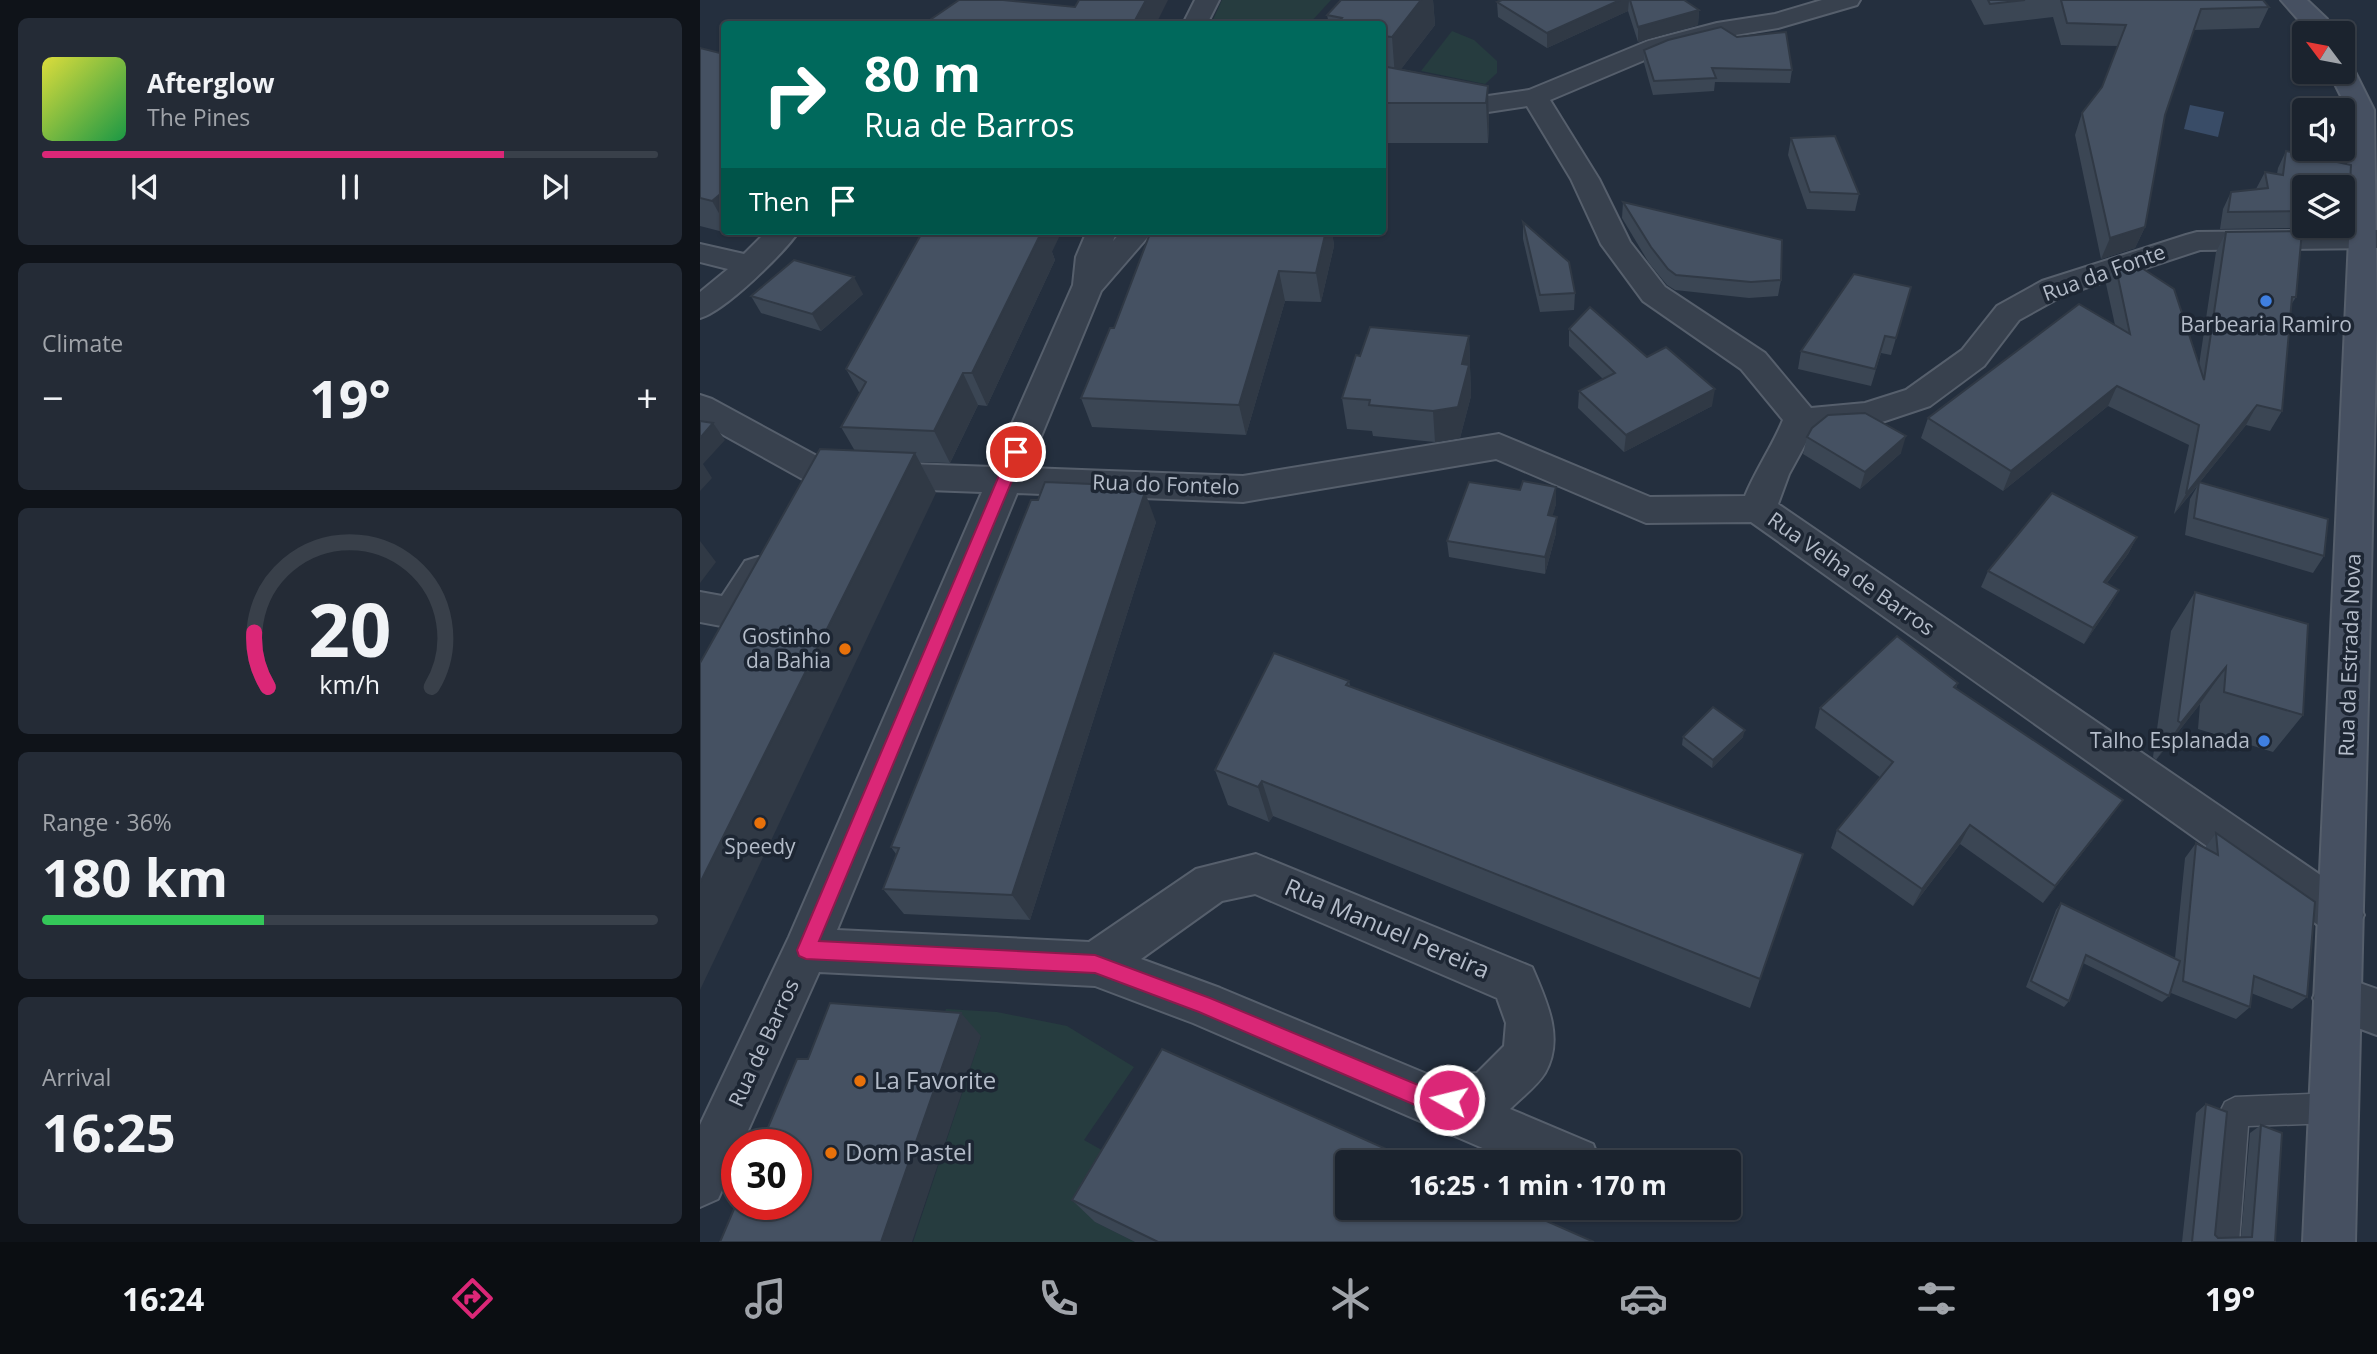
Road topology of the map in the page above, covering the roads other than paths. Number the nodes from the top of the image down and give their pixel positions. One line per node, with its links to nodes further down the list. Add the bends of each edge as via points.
1 (1207, 0): 4 (street)
2 (1848, 0): 8 (street, via 1778,21 1657,46)
3 (2293, 0): 5 (main road)
4 (1196, 21)
5 (2315, 21)
6 (2348, 84): 12 (main road, Rua da Estrada Nova, via 2361,110)
7 (1386, 86): 8 (street, via 1488,104)
8 (1535, 97): 18 (street, via 1585,179 1616,244 1654,294 1753,361)
9 (780, 235): 14 (street)
10 (1100, 235): 15 (street, via 1091,257)
11 (1134, 235): 15 (street)
12 (2371, 239): 18 (street, Rua da Fonte, via 2197,241 2053,288 2031,300 2008,313 1973,358 1918,398 1867,415); 23 (main road, Rua da Estrada Nova)
13 (700, 253): 14 (street)
14 (751, 265): 16 (street)
15 (1088, 285): 19 (street, Rua de Barros)
16 (700, 308)
17 (700, 407): 19 (street, Rua do Fontelo, via 813,484)
18 (1801, 419): 20 (street, Rua Velha de Barros)
19 (1006, 478): 20 (street, Rua do Fontelo, via 1243,489 1499,446 1646,510); 24 (street, Rua de Barros)
20 (1758, 509): 23 (street, Rua Velha de Barros)
21 (776, 543): 22 (street, via 732,613)
22 (700, 607)
23 (2341, 915): 26 (main road, Rua da Estrada Nova)
24 (806, 950): 25 (street, Rua Manuel Pereira); 30 (street, Rua de Barros)
25 (1095, 964): 27 (street, Rua Manuel Pereira, via 1203,1004); 27 (street, Rua Manuel Pereira, via 1212,883 1256,873 1515,984 1530,1023 1527,1057 1488,1097)
26 (2357, 1005): 28 (main road, Rua da Estrada Nova)
27 (1429, 1101): 29 (street, Rua Manuel Pereira)
28 (2333, 1108): 31 (lane, via 2235,1112); 32 (main road, Rua da Estrada Nova)
29 (1546, 1150)
30 (700, 1181)
31 (2223, 1242)
32 (2329, 1242)

